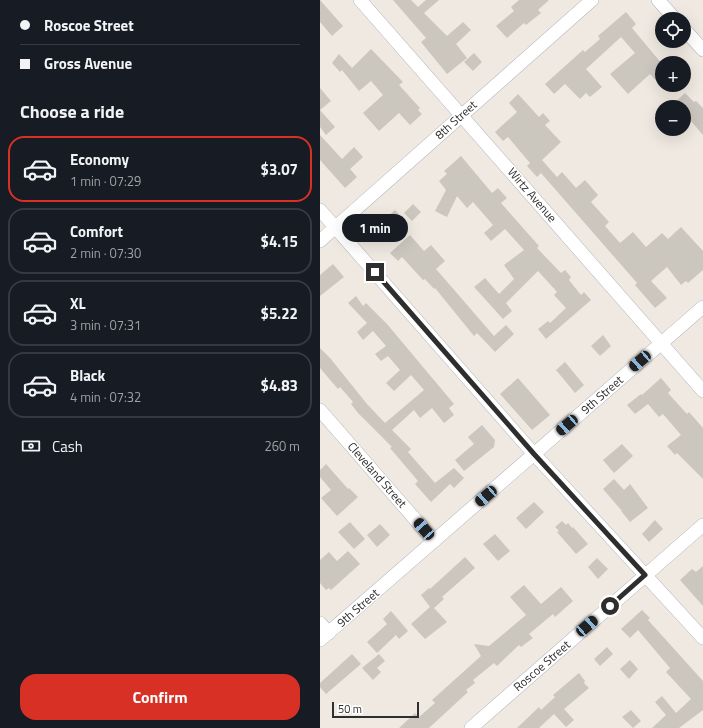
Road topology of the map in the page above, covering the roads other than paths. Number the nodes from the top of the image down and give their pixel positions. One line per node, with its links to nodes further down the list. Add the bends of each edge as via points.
1 (360, 0): 7 (street, Wirtz Avenue)
2 (592, 0): 7 (street, 8th Street)
3 (658, 0): 4 (street)
4 (669, 12)
5 (691, 37): 6 (street)
6 (703, 50)
7 (461, 115): 9 (street, 8th Street); 12 (street, Wirtz Avenue)
8 (320, 210): 9 (street)
9 (335, 227): 10 (street, 8th Street); 15 (street)
10 (320, 240)
11 (703, 307): 12 (street, 9th Street)
12 (661, 343): 13 (street, Wirtz Avenue); 15 (street, 9th Street)
13 (703, 391)
14 (320, 410): 17 (street, Cleveland Street)
15 (534, 454): 17 (street, 9th Street); 18 (street)
16 (703, 525): 18 (street, Roscoe Street)
17 (434, 541): 19 (street, 9th Street)
18 (645, 575): 20 (street); 21 (street, Roscoe Street)
19 (323, 632)
20 (703, 638)
21 (471, 728)

